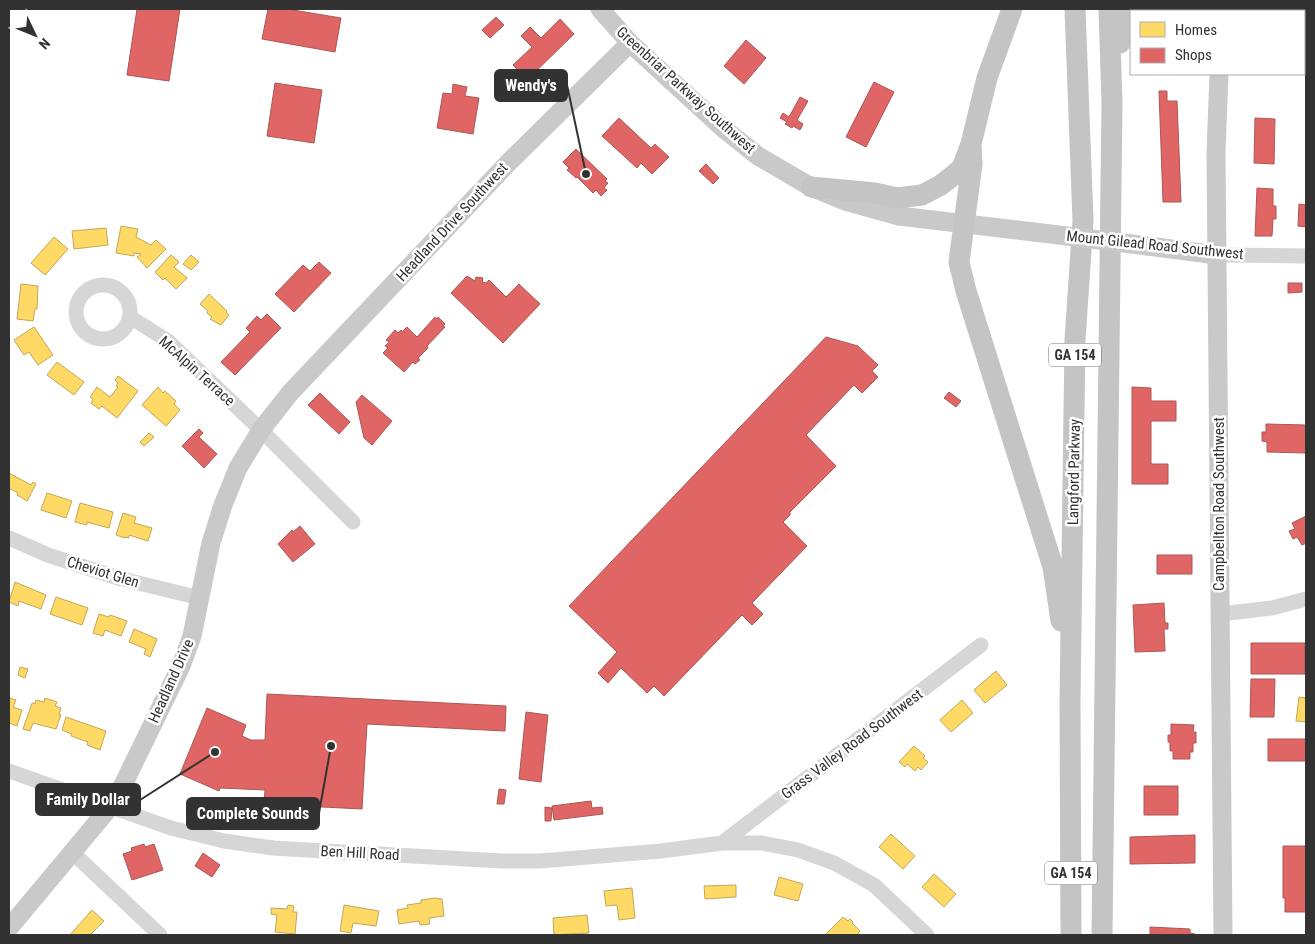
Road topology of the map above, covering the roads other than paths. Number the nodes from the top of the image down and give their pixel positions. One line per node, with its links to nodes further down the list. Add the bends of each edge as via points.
1 (600, 9): 6 (main road, Greenbriar Parkway Southwest)
2 (1012, 9): 9 (highway, via 987,78)
3 (1075, 9): 24 (highway, Langford Parkway / GA 154, via 1083,220 1075,340)
4 (1109, 9): 8 (highway, GA 154)
5 (1125, 9): 8 (highway)
6 (630, 43): 10 (main road, Greenbriar Parkway Southwest, via 724,129 758,156); 16 (main road, Headland Drive Southwest, via 509,162)
7 (1219, 75): 13 (main road, Campbellton Road Southwest)
8 (1112, 102): 33 (highway, GA 154)
9 (971, 144): 10 (highway, via 962,168 922,194 897,198); 11 (highway)
10 (811, 187): 11 (main road, Greenbriar Parkway Southwest, via 845,201 899,216)
11 (965, 225): 12 (main road, Greenbriar Parkway Southwest); 24 (highway, via 959,262 1053,567)
12 (1034, 232): 13 (main road, Mount Gilead Road Southwest, bridge)
13 (1217, 255): 14 (street, Mount Gilead Road Southwest); 22 (main road, Campbellton Road Southwest)
14 (1306, 256)
15 (130, 317): 17 (street, McAlpin Terrace, via 168,341)
16 (279, 407): 17 (main road, Headland Drive)
17 (261, 430): 18 (street, McAlpin Terrace); 20 (main road, Headland Drive, via 238,468 222,505)
18 (353, 522)
19 (9, 538): 20 (street, Cheviot Glen, via 118,578)
20 (200, 598): 26 (main road, Headland Drive, via 192,636 181,666)
21 (1306, 599): 22 (street, via 1272,608)
22 (1220, 614): 34 (main road, Campbellton Road Southwest)
23 (981, 645): 27 (street, Grass Valley Road Southwest)
24 (1070, 701): 32 (highway, Langford Parkway / GA 154)
25 (9, 770): 26 (street, Ben Hill Road)
26 (110, 807): 27 (street, Ben Hill Road, via 224,841 340,852 547,861); 28 (main road, Headland Drive)
27 (722, 843): 31 (street, Ben Hill Road, via 762,843 798,850 834,863 874,885)
28 (73, 852): 29 (main road, Headland Drive); 30 (street)
29 (9, 928)
30 (160, 935)
31 (927, 935)
32 (1071, 935)
33 (1102, 935)
34 (1223, 935)

